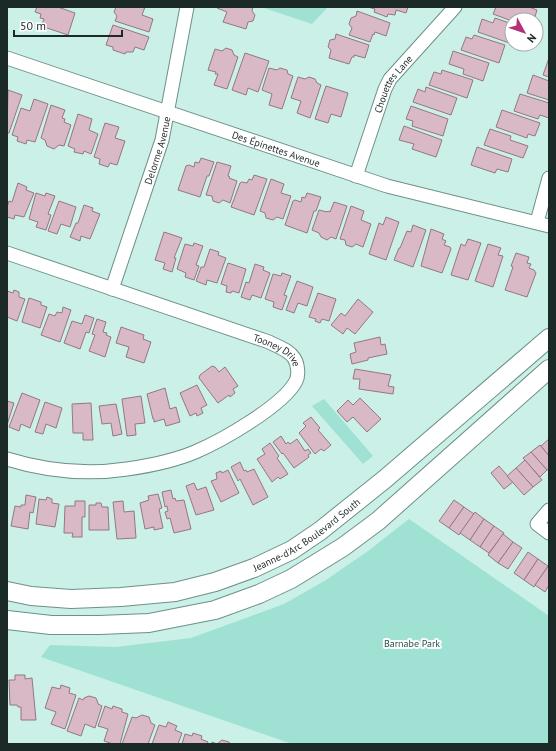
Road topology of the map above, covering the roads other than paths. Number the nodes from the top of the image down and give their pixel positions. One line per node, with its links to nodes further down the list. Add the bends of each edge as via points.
1 (187, 7): 4 (street, Delorme Avenue)
2 (455, 7): 5 (street, Chouettes Lane, via 390,79)
3 (7, 58): 4 (street, Des Épinettes Avenue)
4 (167, 112): 5 (street, Des Épinettes Avenue); 9 (street, Delorme Avenue, via 162,140)
5 (356, 176): 7 (street, Des Épinettes Avenue)
6 (549, 178): 7 (street)
7 (543, 224)
8 (7, 253): 9 (street, Tooney Drive)
9 (112, 289): 12 (street, Tooney Drive, via 269,342 288,351 295,359 297,380 284,396 241,428 194,452 149,465 105,471 60,471)
10 (549, 338): 15 (main road, Jeanne-d'Arc Boulevard South, via 391,474 320,531 292,550 254,568 215,582 175,592 121,598 71,599)
11 (549, 369): 16 (main road, via 378,521 343,547 259,594 215,610 149,623 51,625)
12 (7, 459)
13 (549, 510): 14 (street, via 537,524)
14 (549, 533)
15 (7, 591)
16 (7, 620)

